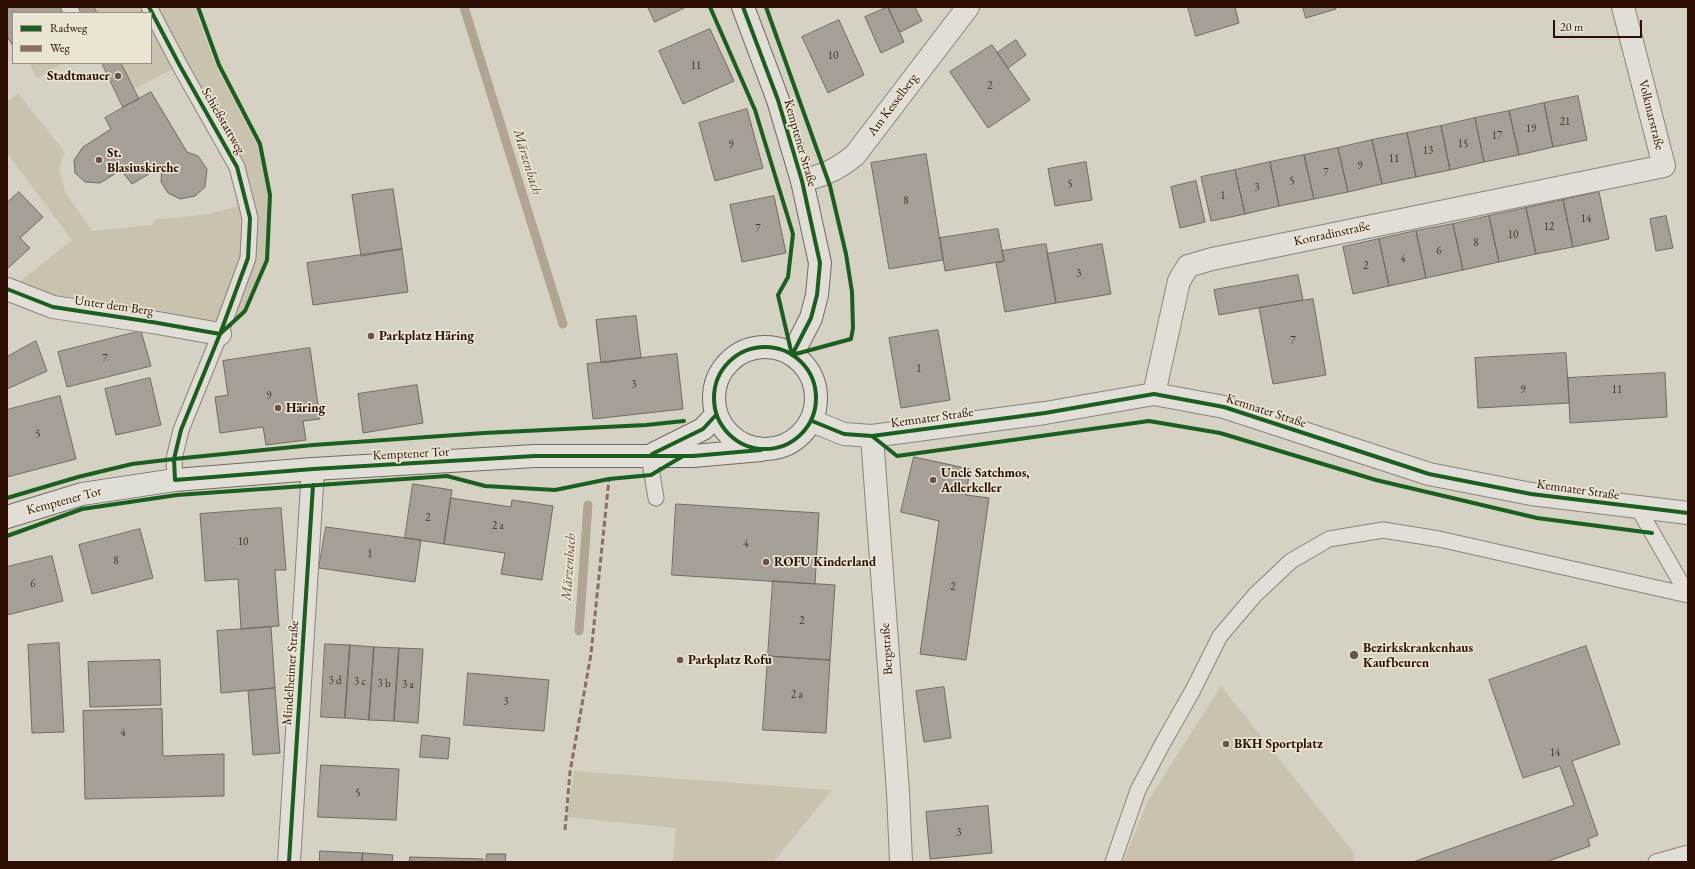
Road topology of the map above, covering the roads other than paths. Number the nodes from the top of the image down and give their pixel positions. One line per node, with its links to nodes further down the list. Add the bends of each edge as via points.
1 (743, 7): 6 (street, Kemptener Straße, via 778,100)
2 (968, 7): 6 (street, Am Kesselberg, via 855,155 826,175)
3 (1623, 7): 5 (street, Volkmarstraße, via 1664,166)
4 (152, 13): 8 (lane, Schießstattweg, via 237,167 250,218 248,258)
5 (1607, 178): 10 (street, Konradinstraße, via 1188,266 1179,281)
6 (802, 181): 9 (street, Kemptener Straße, via 820,263 818,295 811,318)
7 (7, 289): 8 (street, Unter dem Berg, via 53,308)
8 (220, 334): 17 (lane, Schießstattweg, via 181,430 174,459)
9 (792, 355): 11 (street, via 779,349 759,347 734,357 722,370 716,382); 12 (street, via 802,363 816,389 816,406)
10 (1154, 394): 13 (street, Kemnater Straße, via 1045,413); 19 (street, Kemnater Straße, via 1224,407 1429,474 1531,494)
11 (716, 416): 14 (street, via 724,431 738,442); 15 (street, Kemptener Tor, via 703,429)
12 (812, 421): 13 (street, Kemnater Straße, via 844,434); 14 (street, via 798,438 790,443 782,447)
13 (872, 436): 25 (street, Bergstraße)
14 (761, 450): 15 (street, Kemptener Tor, via 693,456)
15 (649, 456): 16 (street, Kemptener Tor, via 535,456); 18 (lane)
16 (313, 470): 17 (street, Kemptener Tor); 24 (street, Mindelheimer Straße)
17 (175, 480): 21 (street, Kemptener Tor, via 82,494)
18 (656, 498)
19 (1638, 508): 20 (street, Kemnater Straße); 22 (lane)
20 (1688, 513)
21 (7, 517)
22 (1688, 594): 26 (lane, via 1439,539 1383,530 1329,539 1291,561 1255,595 1220,636 1138,790)
23 (1688, 853): 27 (lane)
24 (289, 862)
25 (901, 862)
26 (1113, 862)
27 (1656, 862)

